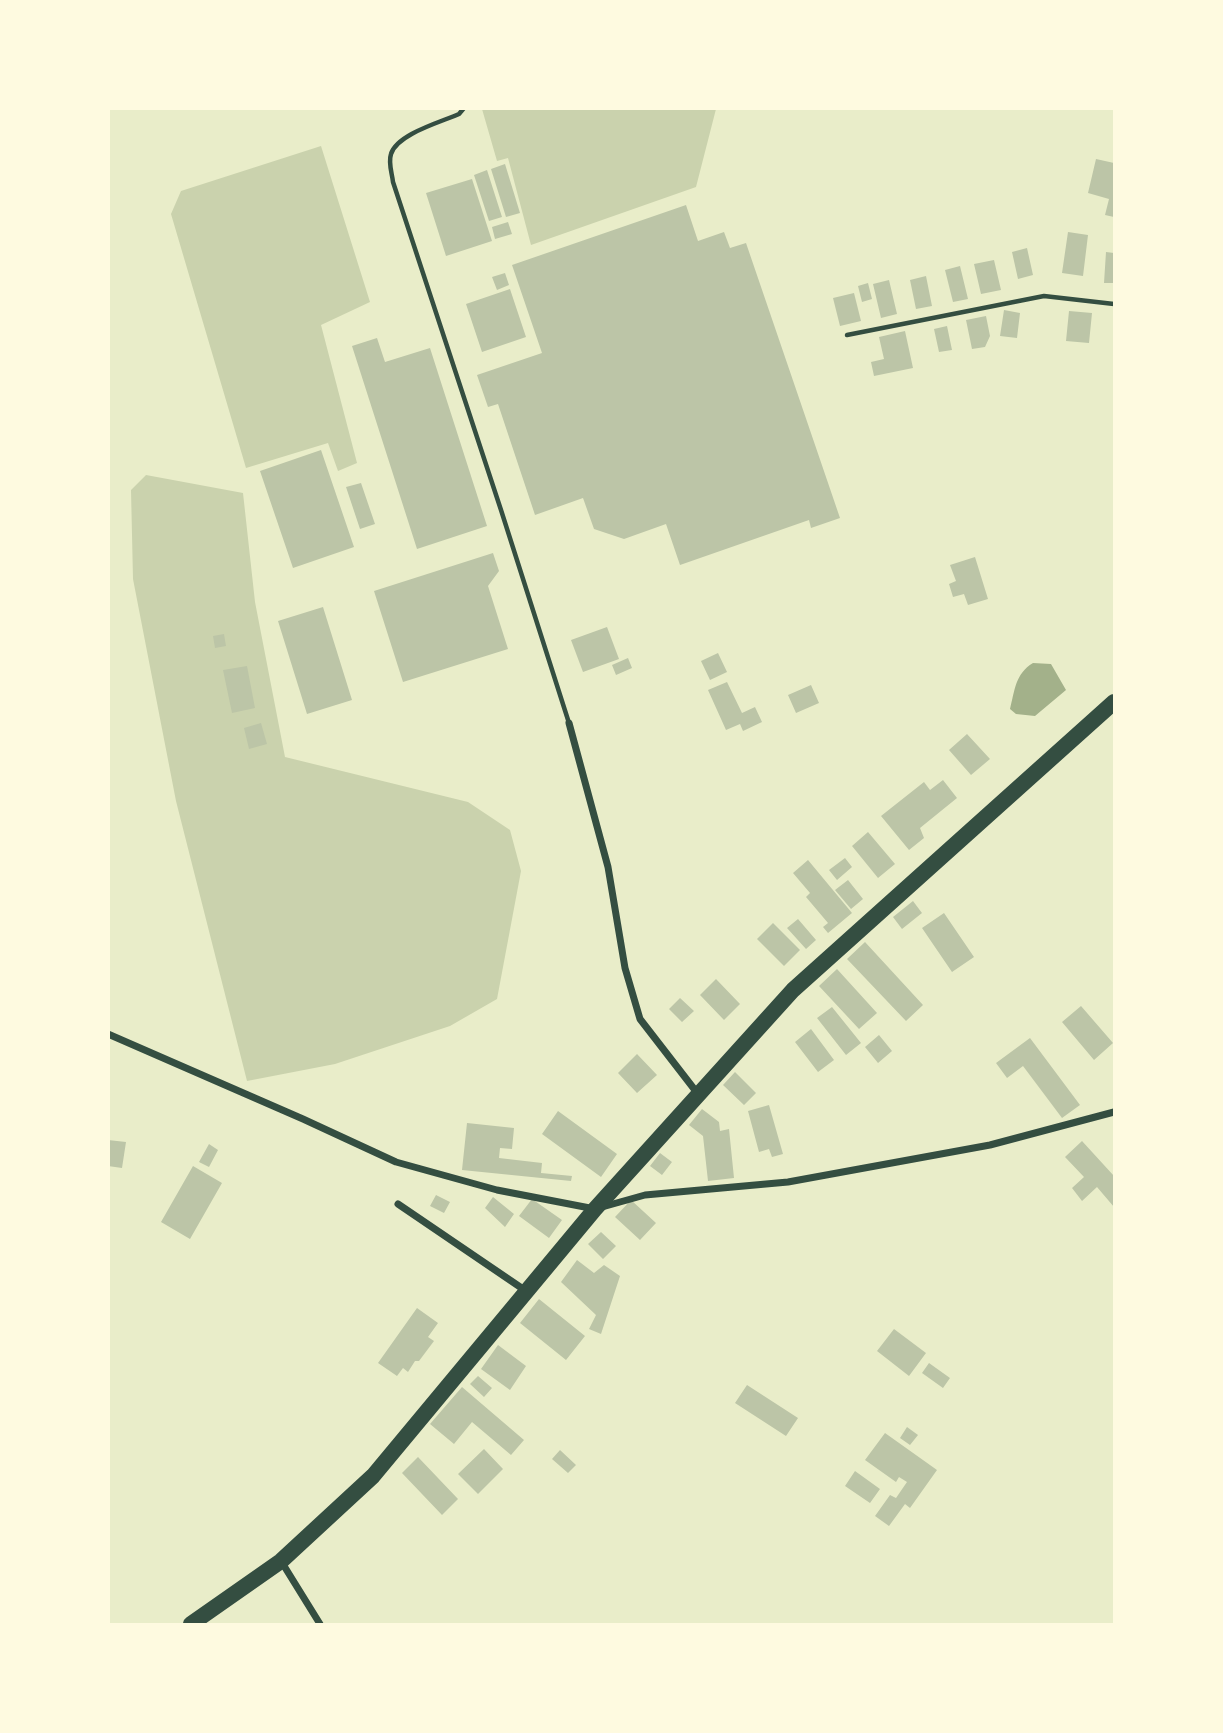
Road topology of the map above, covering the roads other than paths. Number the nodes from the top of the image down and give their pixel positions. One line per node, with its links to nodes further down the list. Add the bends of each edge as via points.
1 (464, 108): 5 (lane, via 395,145 390,161 393,182)
2 (1115, 304): 3 (lane, via 1044,296)
3 (847, 335)
4 (1115, 702): 7 (highway, via 793,990)
5 (569, 723): 7 (street, via 608,867 625,968 640,1019)
6 (108, 1034): 10 (street, via 396,1162 497,1190)
7 (699, 1094): 10 (highway)
8 (1115, 1112): 10 (street, via 990,1145 788,1182 645,1195)
9 (398, 1204): 11 (street)
10 (595, 1209): 11 (highway)
11 (526, 1291): 12 (highway, via 373,1476)
12 (281, 1561): 13 (highway); 14 (street)
13 (191, 1625)
14 (320, 1625)

